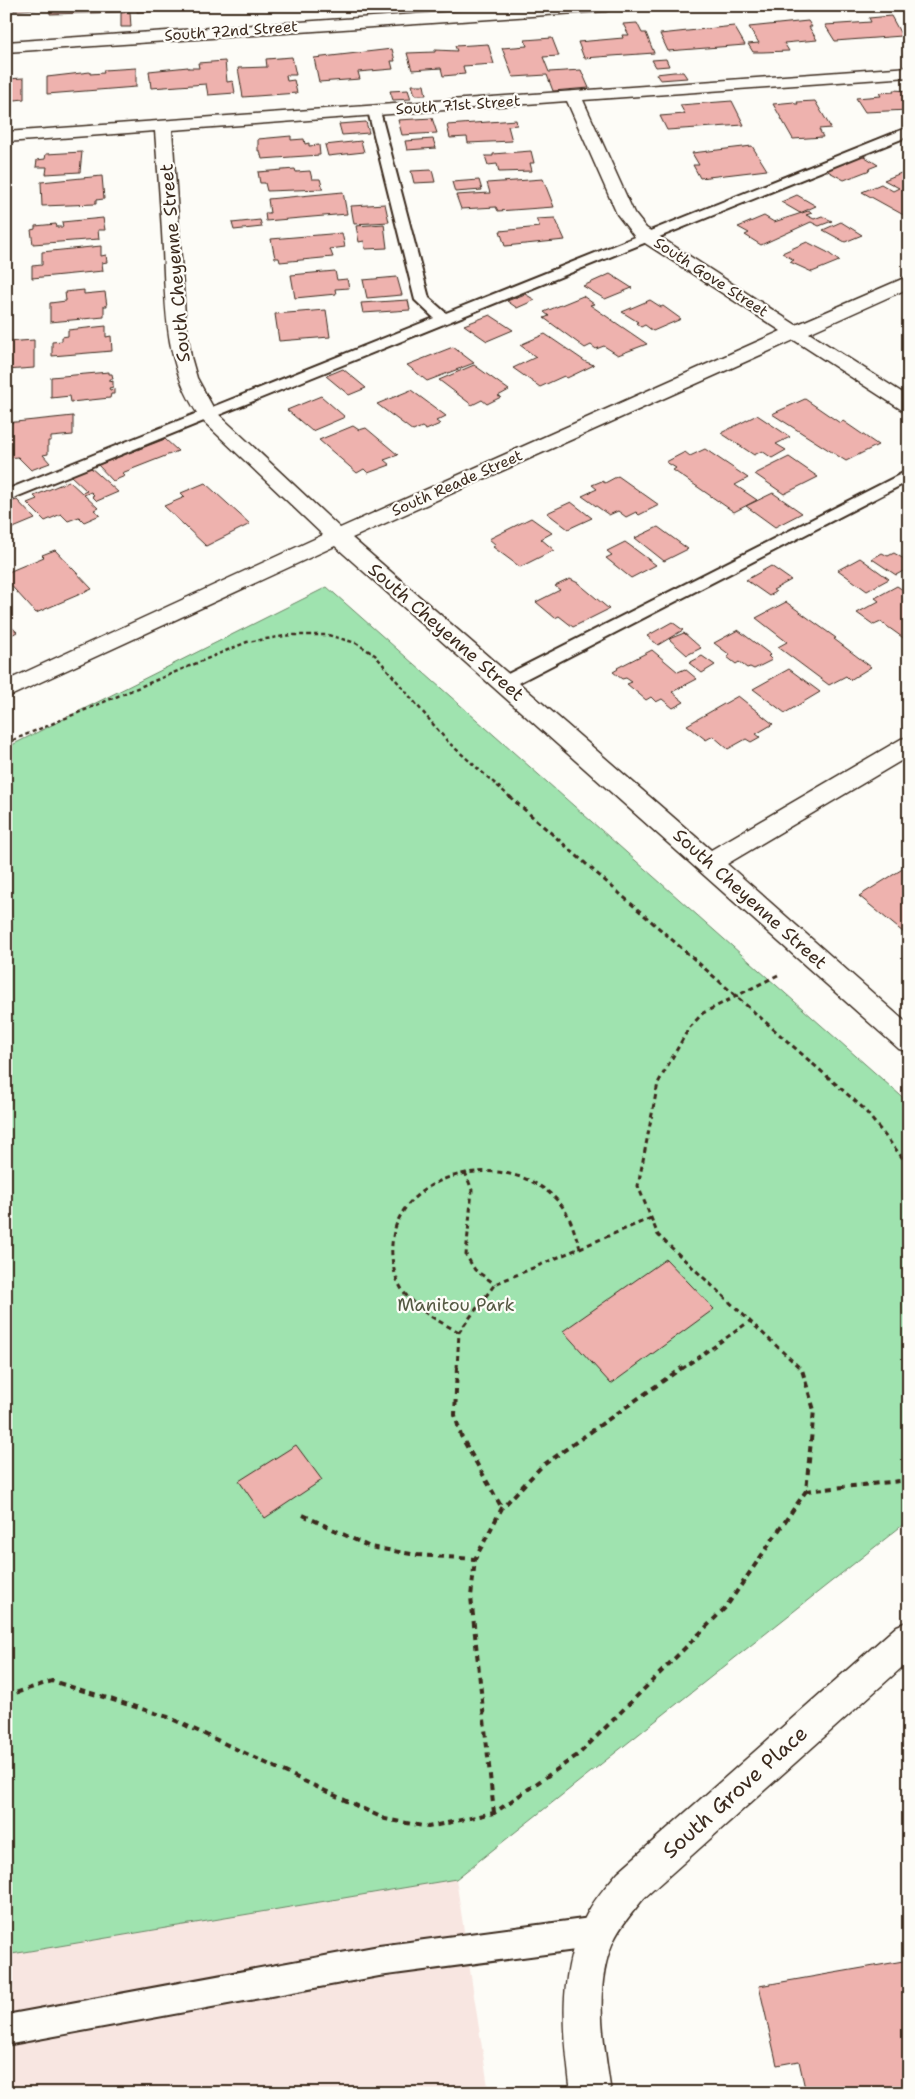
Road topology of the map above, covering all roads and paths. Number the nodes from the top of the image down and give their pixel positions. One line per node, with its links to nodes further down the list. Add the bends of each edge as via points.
1 (606, 6): 2 (street, South 72nd Street, via 317,20)
2 (6, 47)
3 (909, 72): 4 (street, South 71st Street)
4 (573, 97): 5 (street, South 71st Street); 9 (street, South Gove Street, via 626,214)
5 (374, 111): 6 (street, South 71st Street); 11 (lane, via 422,300)
6 (163, 126): 8 (street, South 71st Street); 14 (street, South Cheyenne Street, via 178,339 192,392)
7 (909, 130): 9 (lane)
8 (6, 137)
9 (647, 237): 11 (lane); 12 (street, South Gove Street)
10 (909, 280): 12 (street, South Reade Street)
11 (444, 319): 14 (lane)
12 (796, 332): 13 (street, South Gove Street); 17 (street, South Reade Street)
13 (909, 406)
14 (208, 415): 16 (lane); 17 (street, South Cheyenne Street)
15 (909, 475): 18 (lane)
16 (6, 496)
17 (337, 537): 18 (street, South Cheyenne Street); 19 (street, South Reade Street)
18 (504, 683): 22 (street, South Cheyenne Street)
19 (6, 690)
20 (6, 743): 23 (path, via 247,642 291,635 328,635 356,643 375,655 448,742)
21 (909, 745): 22 (street)
22 (709, 862): 24 (street, South Cheyenne Street)
23 (738, 996): 25 (path, via 863,1108); 27 (path, via 703,1013 688,1028 658,1083 638,1186)
24 (909, 1041)
25 (909, 1166)
26 (465, 1172): 28 (path, via 491,1170 539,1186 558,1202 571,1222); 29 (path, via 472,1190 466,1255 475,1270); 31 (path, via 441,1179 420,1192 409,1204 393,1231 391,1253 396,1277 408,1297 426,1315)
27 (651, 1218): 28 (path); 30 (path, via 658,1235)
28 (580, 1248): 29 (path)
29 (494, 1284): 31 (path)
30 (750, 1321): 33 (path, via 802,1370 814,1410); 34 (path, via 542,1466)
31 (459, 1332): 34 (path, via 456,1415 461,1436)
32 (909, 1480): 33 (path)
33 (806, 1491): 39 (path, via 726,1607 579,1754)
34 (502, 1508): 36 (path)
35 (303, 1515): 36 (path, via 370,1547 417,1555)
36 (475, 1559): 39 (path, via 471,1597)
37 (909, 1638): 40 (street, South Grove Place, via 631,1885 613,1906)
38 (6, 1696): 39 (path, via 52,1681 168,1717 385,1819 428,1827)
39 (494, 1813)
40 (592, 1949): 41 (lane, via 379,1961); 42 (street, via 583,2020)
41 (6, 2030)
42 (591, 2093)

